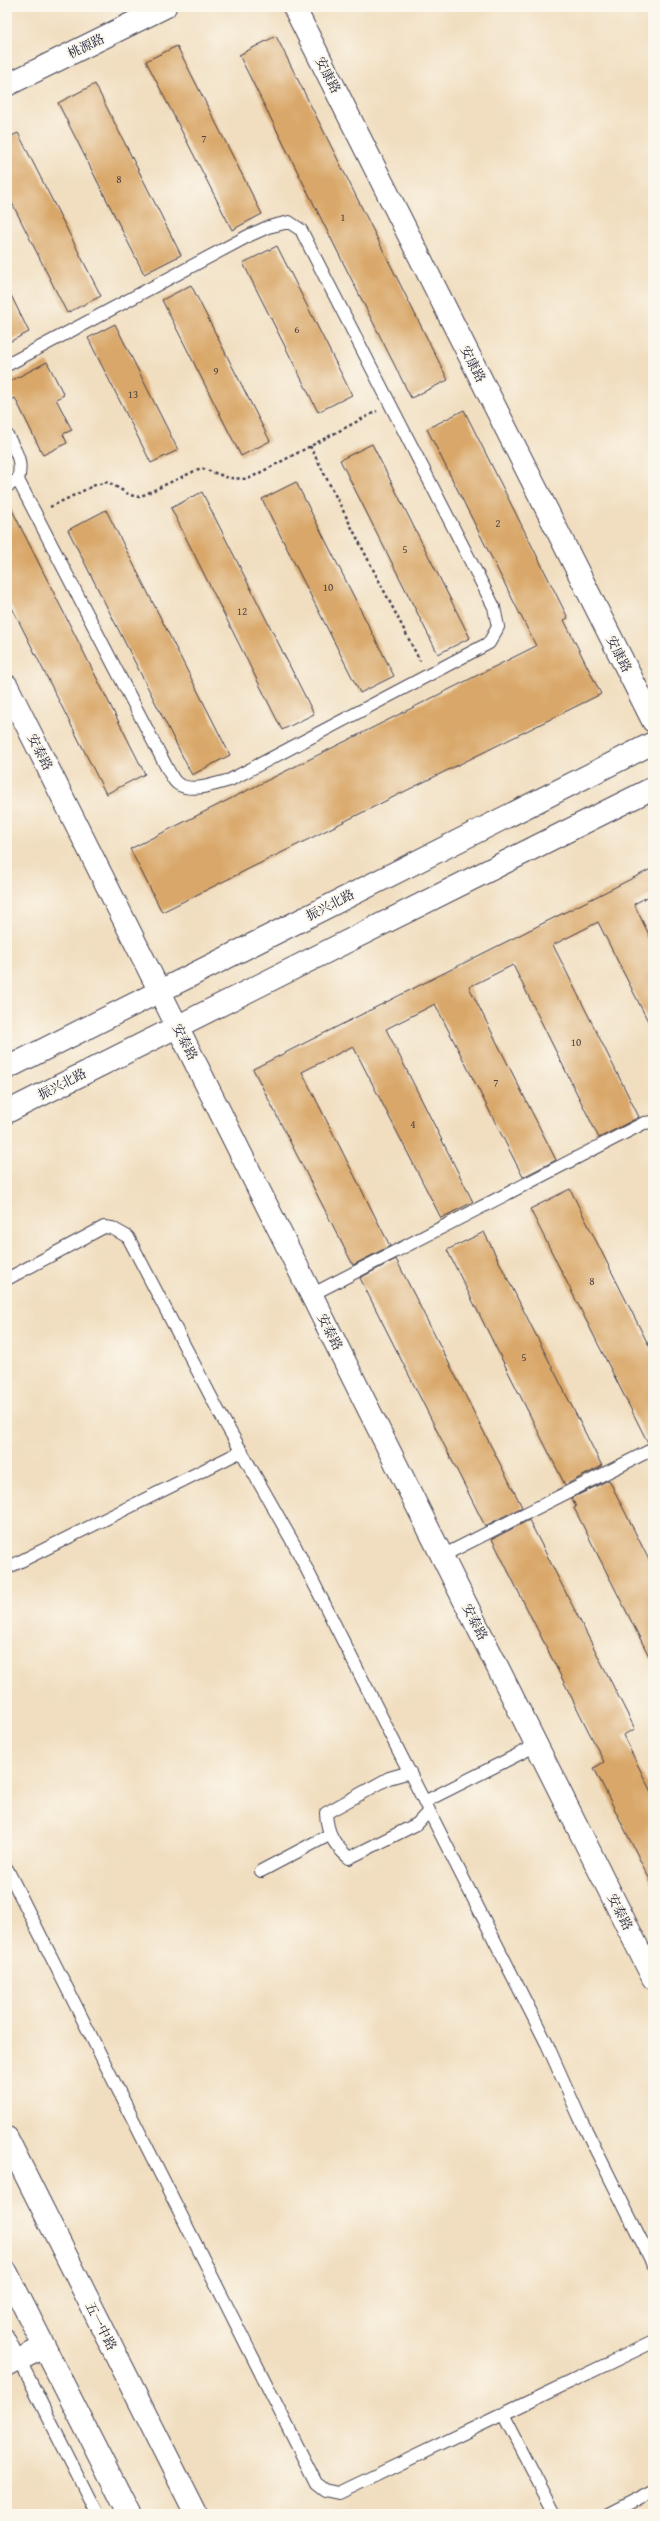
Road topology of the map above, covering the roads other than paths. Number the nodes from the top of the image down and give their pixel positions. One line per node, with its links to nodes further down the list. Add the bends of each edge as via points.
1 (165, 7): 3 (street, 桃源路)
2 (294, 7): 9 (street, 安康路)
3 (7, 85)
4 (7, 365): 6 (lane, via 250,235 289,222 301,230 494,607 498,628 489,643 230,780 190,788 177,784)
5 (7, 435): 6 (lane, via 19,458 21,467)
6 (18, 480): 7 (lane)
7 (7, 486)
8 (7, 686): 12 (street, 安泰路)
9 (653, 721)
10 (653, 742): 12 (street, 振兴北路)
11 (653, 788): 13 (street, 振兴北路)
12 (160, 991): 13 (street, 安泰路); 14 (street, 振兴北路)
13 (177, 1027): 15 (street, 振兴北路); 18 (street, 安泰路)
14 (7, 1068)
15 (7, 1112)
16 (653, 1122): 18 (lane, via 644,1124)
17 (7, 1279): 20 (lane, via 104,1227 112,1228 128,1237)
18 (311, 1295): 21 (street, 安泰路)
19 (653, 1449): 21 (lane)
20 (242, 1452): 22 (lane); 24 (lane, via 295,1546)
21 (442, 1556): 23 (street, 安泰路)
22 (7, 1568)
23 (537, 1745): 25 (lane); 29 (street, 安泰路)
24 (410, 1772): 25 (lane); 26 (lane, via 389,1778 326,1813)
25 (427, 1806): 26 (lane, via 417,1824 350,1858 338,1849); 31 (lane, via 547,2044 579,2116)
26 (330, 1836): 28 (lane)
27 (7, 1869): 37 (lane, via 316,2483 325,2490 339,2493)
28 (261, 1871)
29 (653, 1978)
30 (7, 2138): 41 (street, 五一中路)
31 (653, 2264)
32 (7, 2274): 35 (street)
33 (7, 2336): 36 (lane)
34 (653, 2342): 37 (lane)
35 (44, 2347): 36 (street); 40 (street)
36 (13, 2363): 39 (lane)
37 (503, 2414): 42 (lane)
38 (653, 2491): 43 (lane)
39 (97, 2514)
40 (129, 2514)
41 (196, 2514)
42 (555, 2514)
43 (608, 2514)

